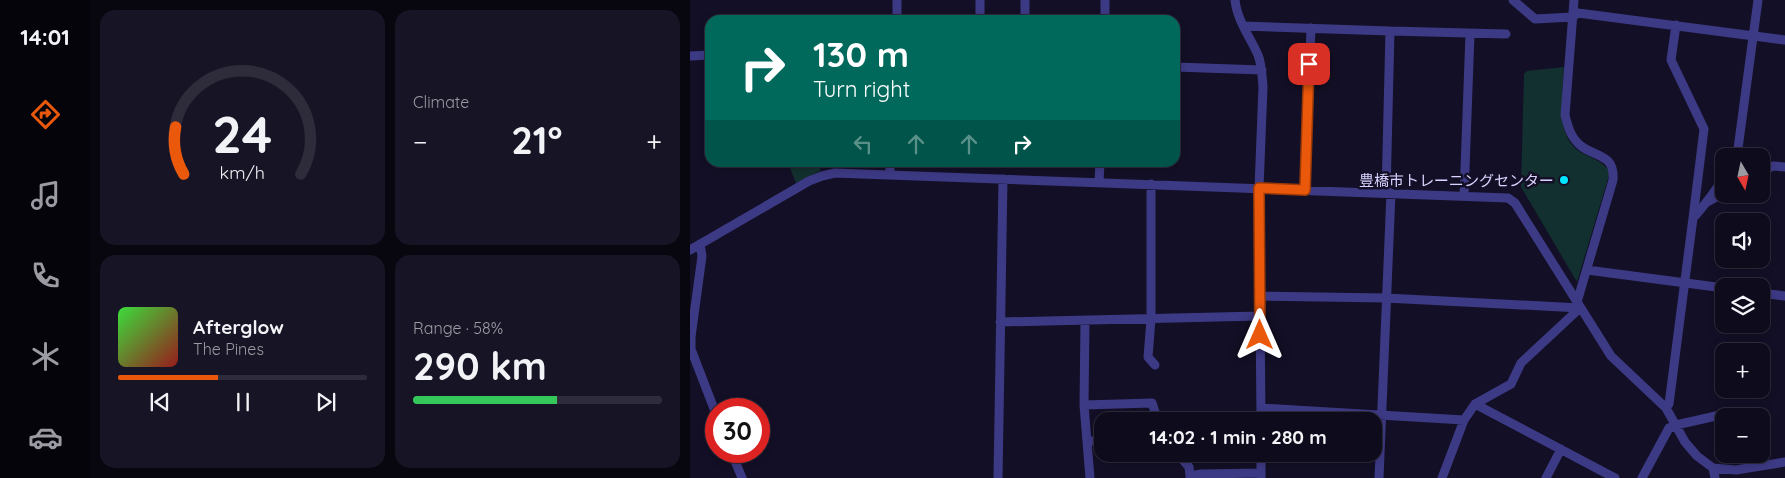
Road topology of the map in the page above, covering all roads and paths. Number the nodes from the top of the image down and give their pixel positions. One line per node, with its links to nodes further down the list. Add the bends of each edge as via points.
1 (898, 0): 9 (street)
2 (980, 0): 10 (street)
3 (1025, 0): 11 (street)
4 (1105, 0): 12 (street)
5 (1235, 0): 15 (street)
6 (1513, 0): 13 (street, via 1535,19)
7 (1574, 0): 13 (street)
8 (1758, 0): 20 (street)
9 (897, 15)
10 (980, 15)
11 (1024, 15)
12 (1104, 15)
13 (1573, 17): 14 (street, via 1578,13); 45 (street, via 1566,115 1569,131 1580,145 1611,162 1614,170)
14 (1676, 25): 20 (street); 42 (street, via 1671,60 1704,129)
15 (1243, 26): 16 (street); 25 (street)
16 (1310, 28): 17 (street); 36 (street)
17 (1390, 31): 18 (street); 38 (street)
18 (1470, 34): 19 (street); 39 (street)
19 (1506, 34)
20 (1754, 36): 21 (street); 26 (street)
21 (1785, 40)
22 (705, 55): 23 (street)
23 (690, 56)
24 (1180, 67): 25 (street)
25 (1262, 70): 35 (street)
26 (1739, 148)
27 (890, 167): 31 (street)
28 (1100, 167): 33 (street)
29 (1785, 167): 30 (street)
30 (1770, 168)
31 (890, 174): 32 (street); 43 (street, via 835,173 822,176)
32 (1003, 179): 33 (street); 56 (street)
33 (1099, 182): 34 (street)
34 (1151, 184): 35 (street); 54 (street)
35 (1259, 188): 36 (street); 49 (street)
36 (1305, 190): 38 (street)
37 (1715, 190): 41 (street)
38 (1388, 193): 39 (street); 51 (street)
39 (1464, 196): 52 (street, via 1508,198 1515,203)
40 (1715, 198): 41 (street)
41 (1709, 201): 42 (street)
42 (1694, 218): 46 (street)
43 (700, 244): 44 (street); 58 (street, via 702,256 691,348)
44 (690, 250)
45 (1587, 270): 46 (street); 52 (street)
46 (1685, 283): 47 (street); 62 (street)
47 (1715, 287)
48 (1770, 294): 50 (street)
49 (1260, 296): 51 (street); 53 (street)
50 (1785, 296)
51 (1386, 298): 52 (street); 66 (street)
52 (1578, 305): 59 (street, via 1521,363 1511,384); 62 (street, via 1611,356)
53 (1259, 316): 54 (street); 61 (street)
54 (1151, 319): 55 (street); 57 (street, via 1148,357)
55 (1085, 321): 56 (street); 60 (street)
56 (1000, 322): 83 (street)
57 (1155, 365)
58 (710, 398)
59 (1475, 404): 69 (street); 73 (street)
60 (1084, 405): 63 (street, via 1152,404); 71 (street)
61 (1261, 408): 64 (street); 65 (street)
62 (1666, 408): 70 (street)
63 (1155, 412)
64 (1261, 412)
65 (1341, 412)
66 (1381, 412)
67 (1382, 414): 69 (street)
68 (1715, 416): 70 (street)
69 (1464, 420): 86 (street)
70 (1676, 425): 79 (street, via 1696,456); 89 (street, via 1669,428)
71 (1087, 441): 72 (street); 84 (street)
72 (1094, 441)
73 (1561, 448): 87 (street); 88 (street)
74 (1184, 462): 81 (street)
75 (1261, 462): 80 (street)
76 (1379, 462): 85 (street)
77 (1785, 462): 79 (street, via 1736,470)
78 (736, 463): 82 (street)
79 (1712, 468): 90 (street)
80 (1261, 475): 81 (street, via 1201,474)
81 (1190, 477)
82 (742, 478)
83 (998, 478)
84 (1090, 478)
85 (1378, 478)
86 (1442, 478)
87 (1546, 478)
88 (1615, 478)
89 (1642, 478)
90 (1715, 478)

